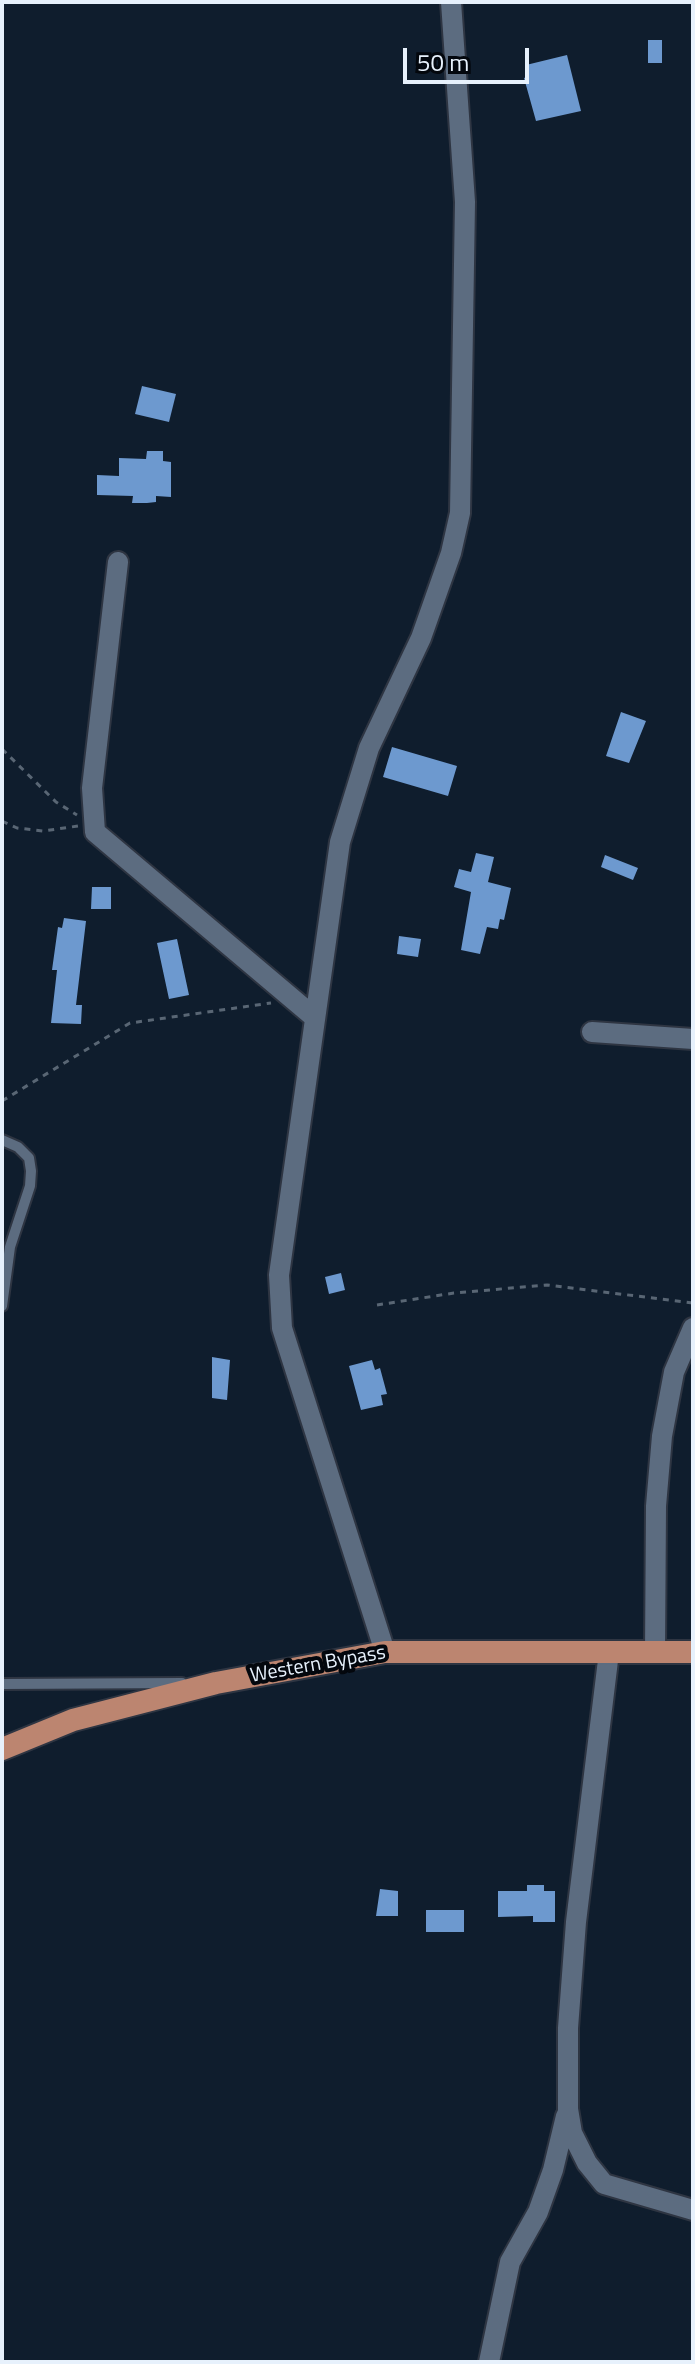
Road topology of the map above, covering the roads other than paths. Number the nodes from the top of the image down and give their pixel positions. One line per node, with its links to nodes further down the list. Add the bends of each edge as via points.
1 (451, 2): 3 (street, via 466,234 460,513 421,638 354,789 340,842)
2 (118, 562): 3 (street, via 92,824 105,844)
3 (314, 1017): 9 (street, via 279,1275 282,1328)
4 (592, 1032): 5 (street)
5 (693, 1039)
6 (2, 1140): 7 (lane, via 29,1158 31,1171 10,1247)
7 (2, 1306)
8 (693, 1328): 12 (street, via 674,1372 662,1436)
9 (385, 1652): 10 (main road, Western Bypass); 13 (main road, Western Bypass)
10 (609, 1652): 12 (main road, Western Bypass); 16 (street, via 576,1922)
11 (693, 1652): 12 (main road, Western Bypass)
12 (655, 1653)
13 (216, 1683): 14 (lane); 15 (main road, Western Bypass, via 73,1720)
14 (2, 1684)
15 (2, 1749)
16 (568, 2109): 17 (street, via 572,2133 604,2184); 18 (street, via 538,2212 510,2262)
17 (693, 2210)
18 (489, 2362)

